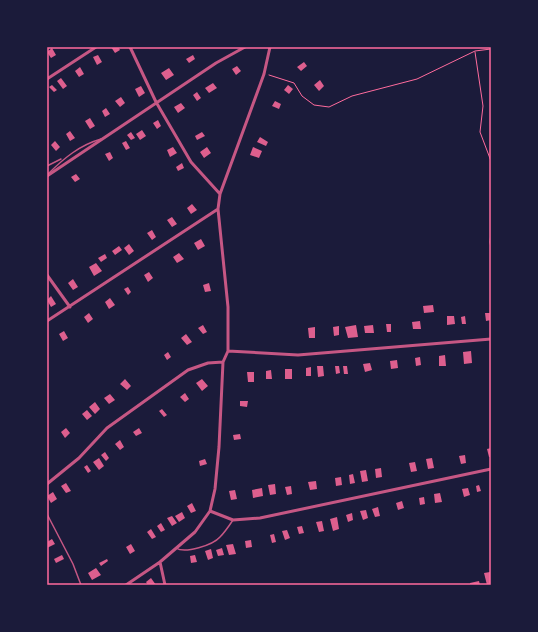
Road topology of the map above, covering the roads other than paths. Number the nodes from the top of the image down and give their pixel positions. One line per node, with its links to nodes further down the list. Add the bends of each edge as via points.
1 (96, 47): 5 (street)
2 (130, 47): 6 (street)
3 (245, 47): 6 (street)
4 (268, 47): 11 (street, via 264,74)
5 (47, 80)
6 (156, 102): 7 (street); 11 (street, via 191,162)
7 (104, 138): 8 (lane, via 90,142); 10 (street)
8 (64, 158): 9 (lane); 10 (lane)
9 (47, 166)
10 (47, 176)
11 (220, 194): 12 (street)
12 (218, 209): 14 (street); 17 (street, via 228,307)
13 (47, 275): 14 (street)
14 (70, 306): 15 (street)
15 (47, 322)
16 (491, 339): 17 (street, via 298,355)
17 (228, 351): 18 (street)
18 (223, 362): 20 (street, via 208,363 188,370 107,428 79,458); 21 (street, via 215,489)
19 (491, 469): 23 (street, via 260,518)
20 (47, 484)
21 (210, 511): 23 (street); 24 (street, via 195,532)
22 (47, 514): 26 (lane, via 73,564)
23 (233, 520): 24 (lane, via 219,538 210,544 187,550)
24 (176, 548): 25 (street)
25 (160, 562): 27 (street); 28 (street)
26 (80, 585)
27 (126, 585)
28 (165, 585)

